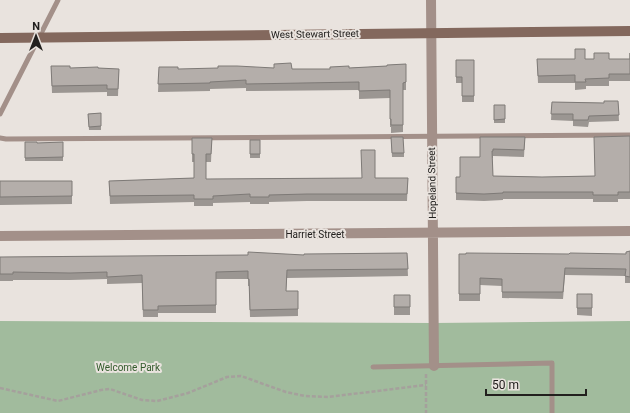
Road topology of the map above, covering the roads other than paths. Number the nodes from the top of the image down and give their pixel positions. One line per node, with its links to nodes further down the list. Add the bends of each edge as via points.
1 (58, 0): 5 (lane)
2 (431, 0): 4 (street, Hopeland Street)
3 (630, 31): 4 (main road, West Stewart Street)
4 (431, 33): 5 (main road, West Stewart Street); 9 (street, Hopeland Street)
5 (38, 37): 6 (main road, West Stewart Street); 7 (lane)
6 (0, 38)
7 (0, 114)
8 (630, 135): 9 (lane)
9 (432, 136): 10 (lane); 12 (street, Hopeland Street)
10 (0, 138)
11 (630, 231): 12 (street, Harriet Street)
12 (433, 233): 13 (street, Harriet Street); 14 (street, Hopeland Street)
13 (0, 236)
14 (430, 366): 15 (lane); 16 (lane, via 552,363)
15 (373, 367)
16 (552, 413)

